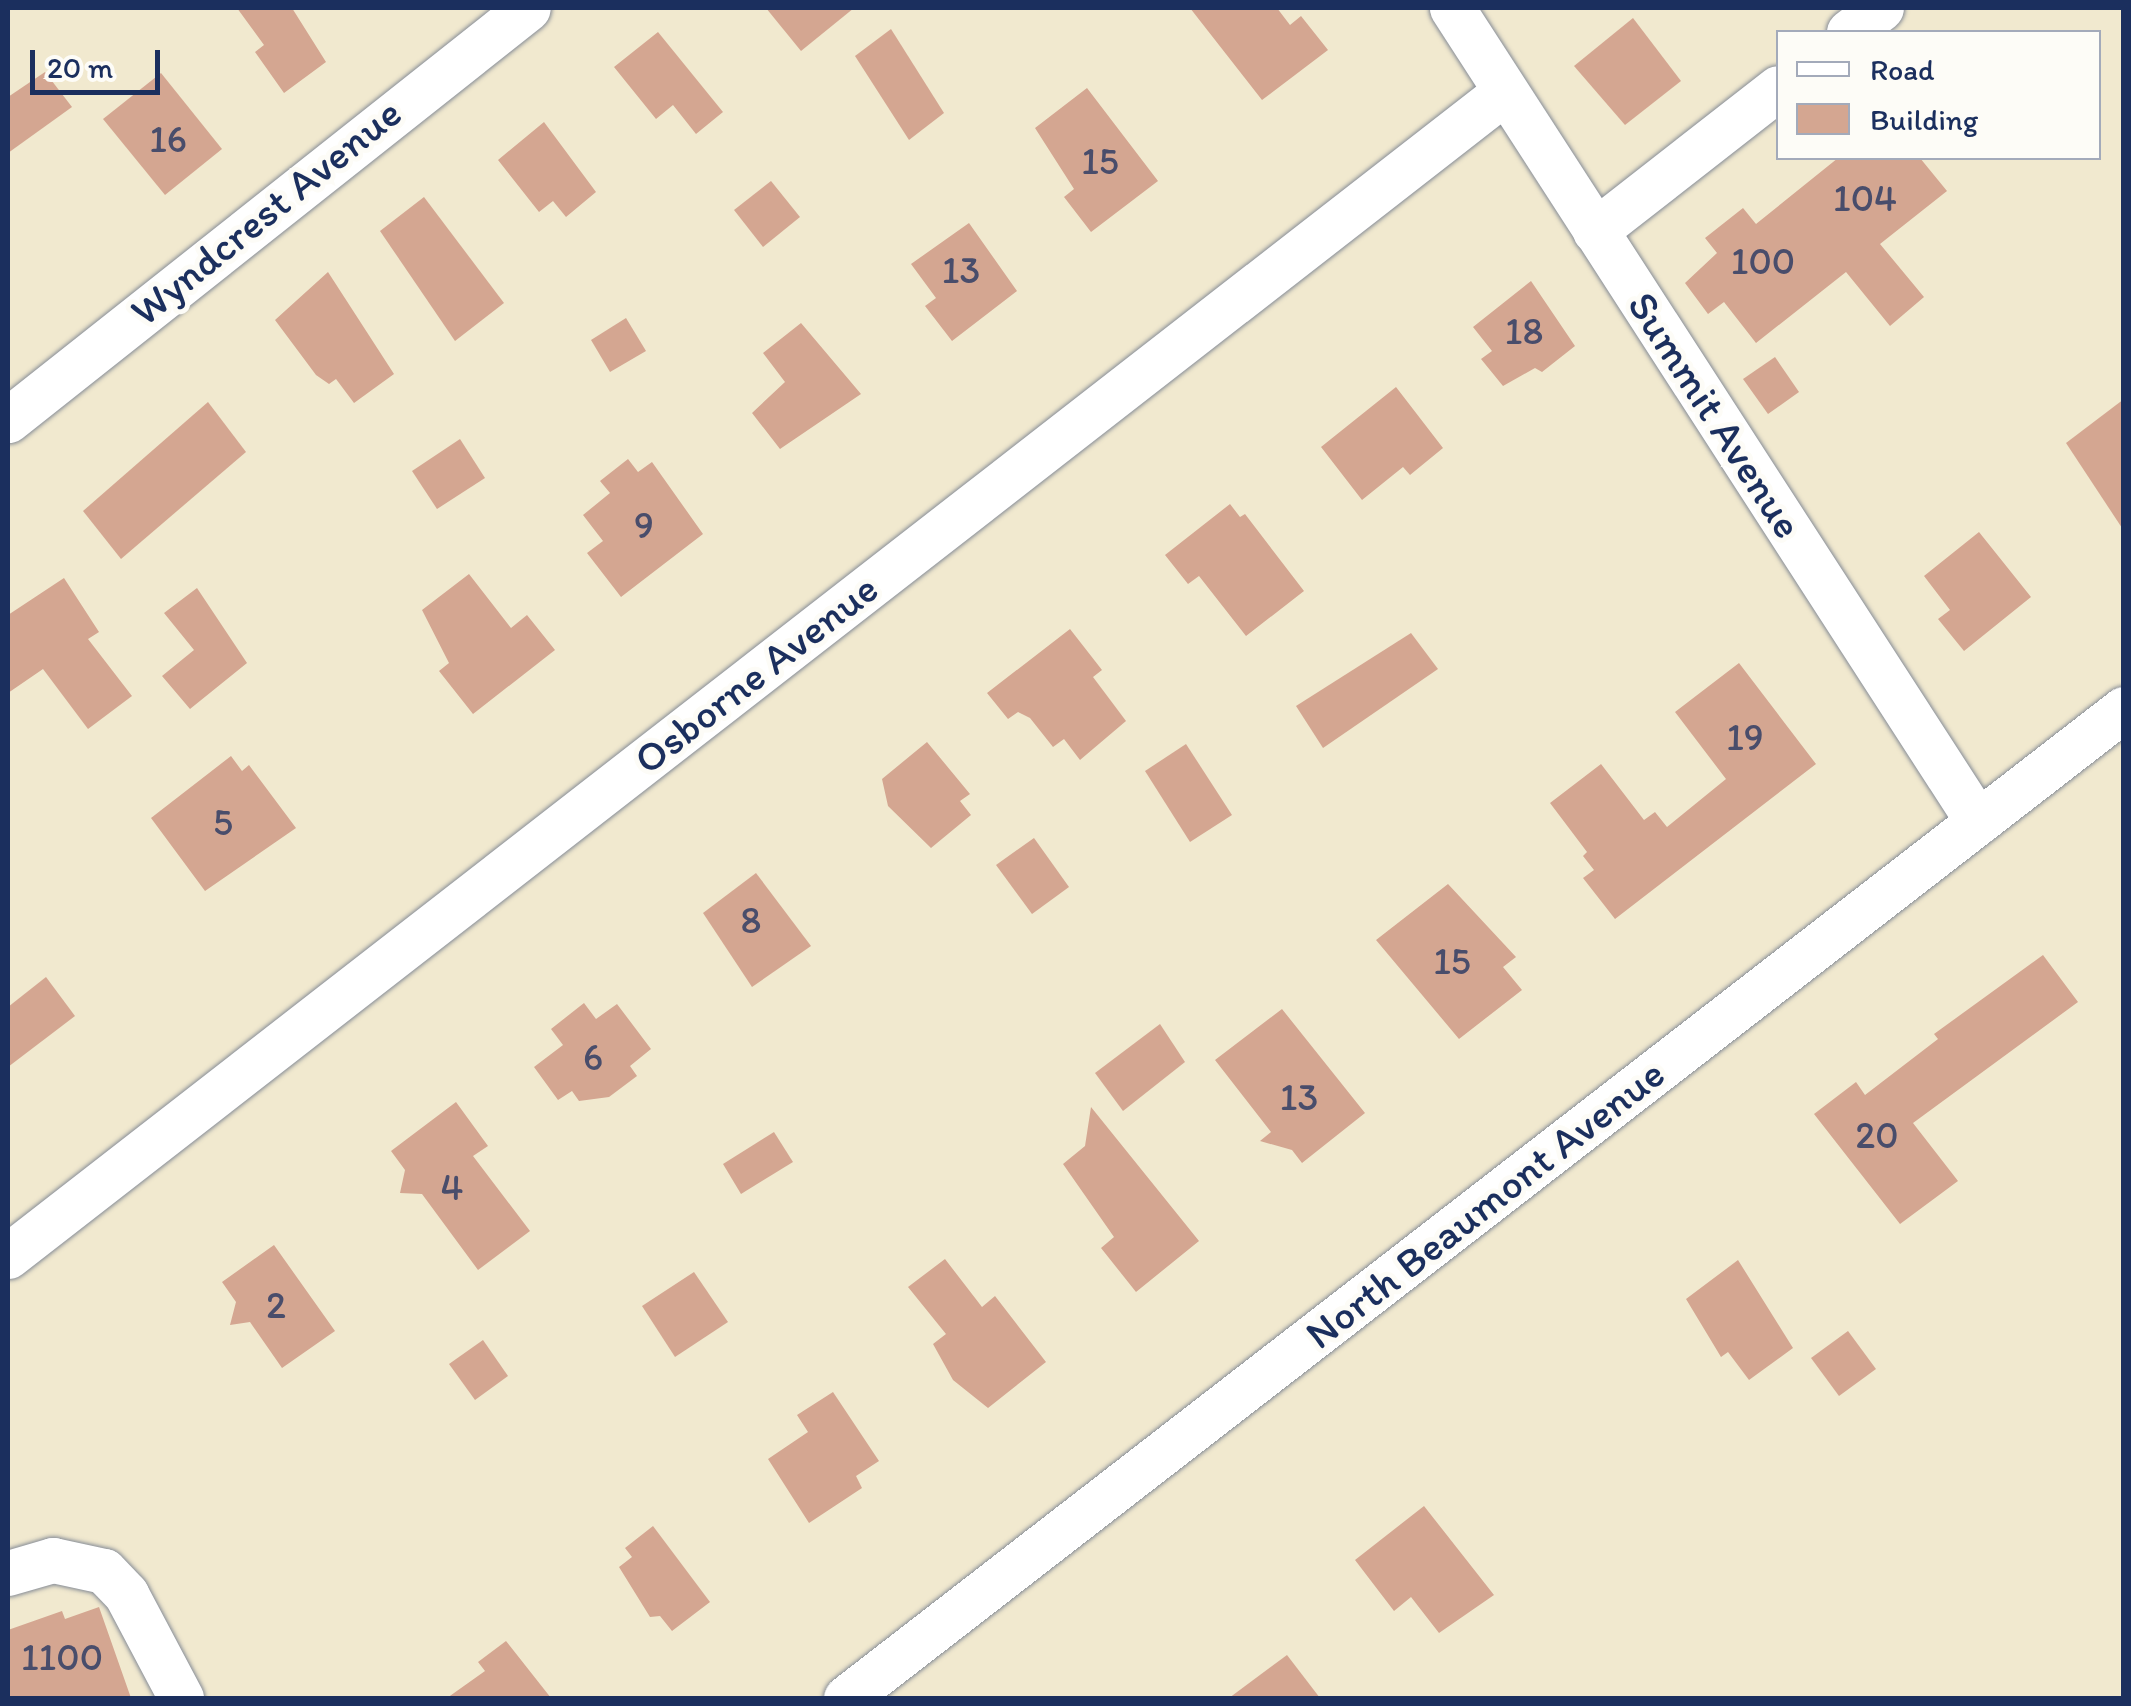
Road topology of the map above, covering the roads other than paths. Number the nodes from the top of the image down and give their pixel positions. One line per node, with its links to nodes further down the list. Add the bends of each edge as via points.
1 (528, 8): 8 (street, Wyndcrest Avenue)
2 (1452, 8): 6 (street, Summit Avenue)
3 (1881, 8): 4 (street)
4 (1852, 30)
5 (1776, 90): 7 (street)
6 (1505, 92): 7 (street, Summit Avenue); 11 (street, Osborne Avenue)
7 (1596, 231): 10 (street, Summit Avenue)
8 (8, 420)
9 (2124, 709): 10 (street, North Beaumont Avenue)
10 (1978, 822): 14 (street, North Beaumont Avenue)
11 (8, 1256)
12 (8, 1573): 13 (street, via 53,1560 104,1571 126,1594)
13 (181, 1698)
14 (846, 1698)

